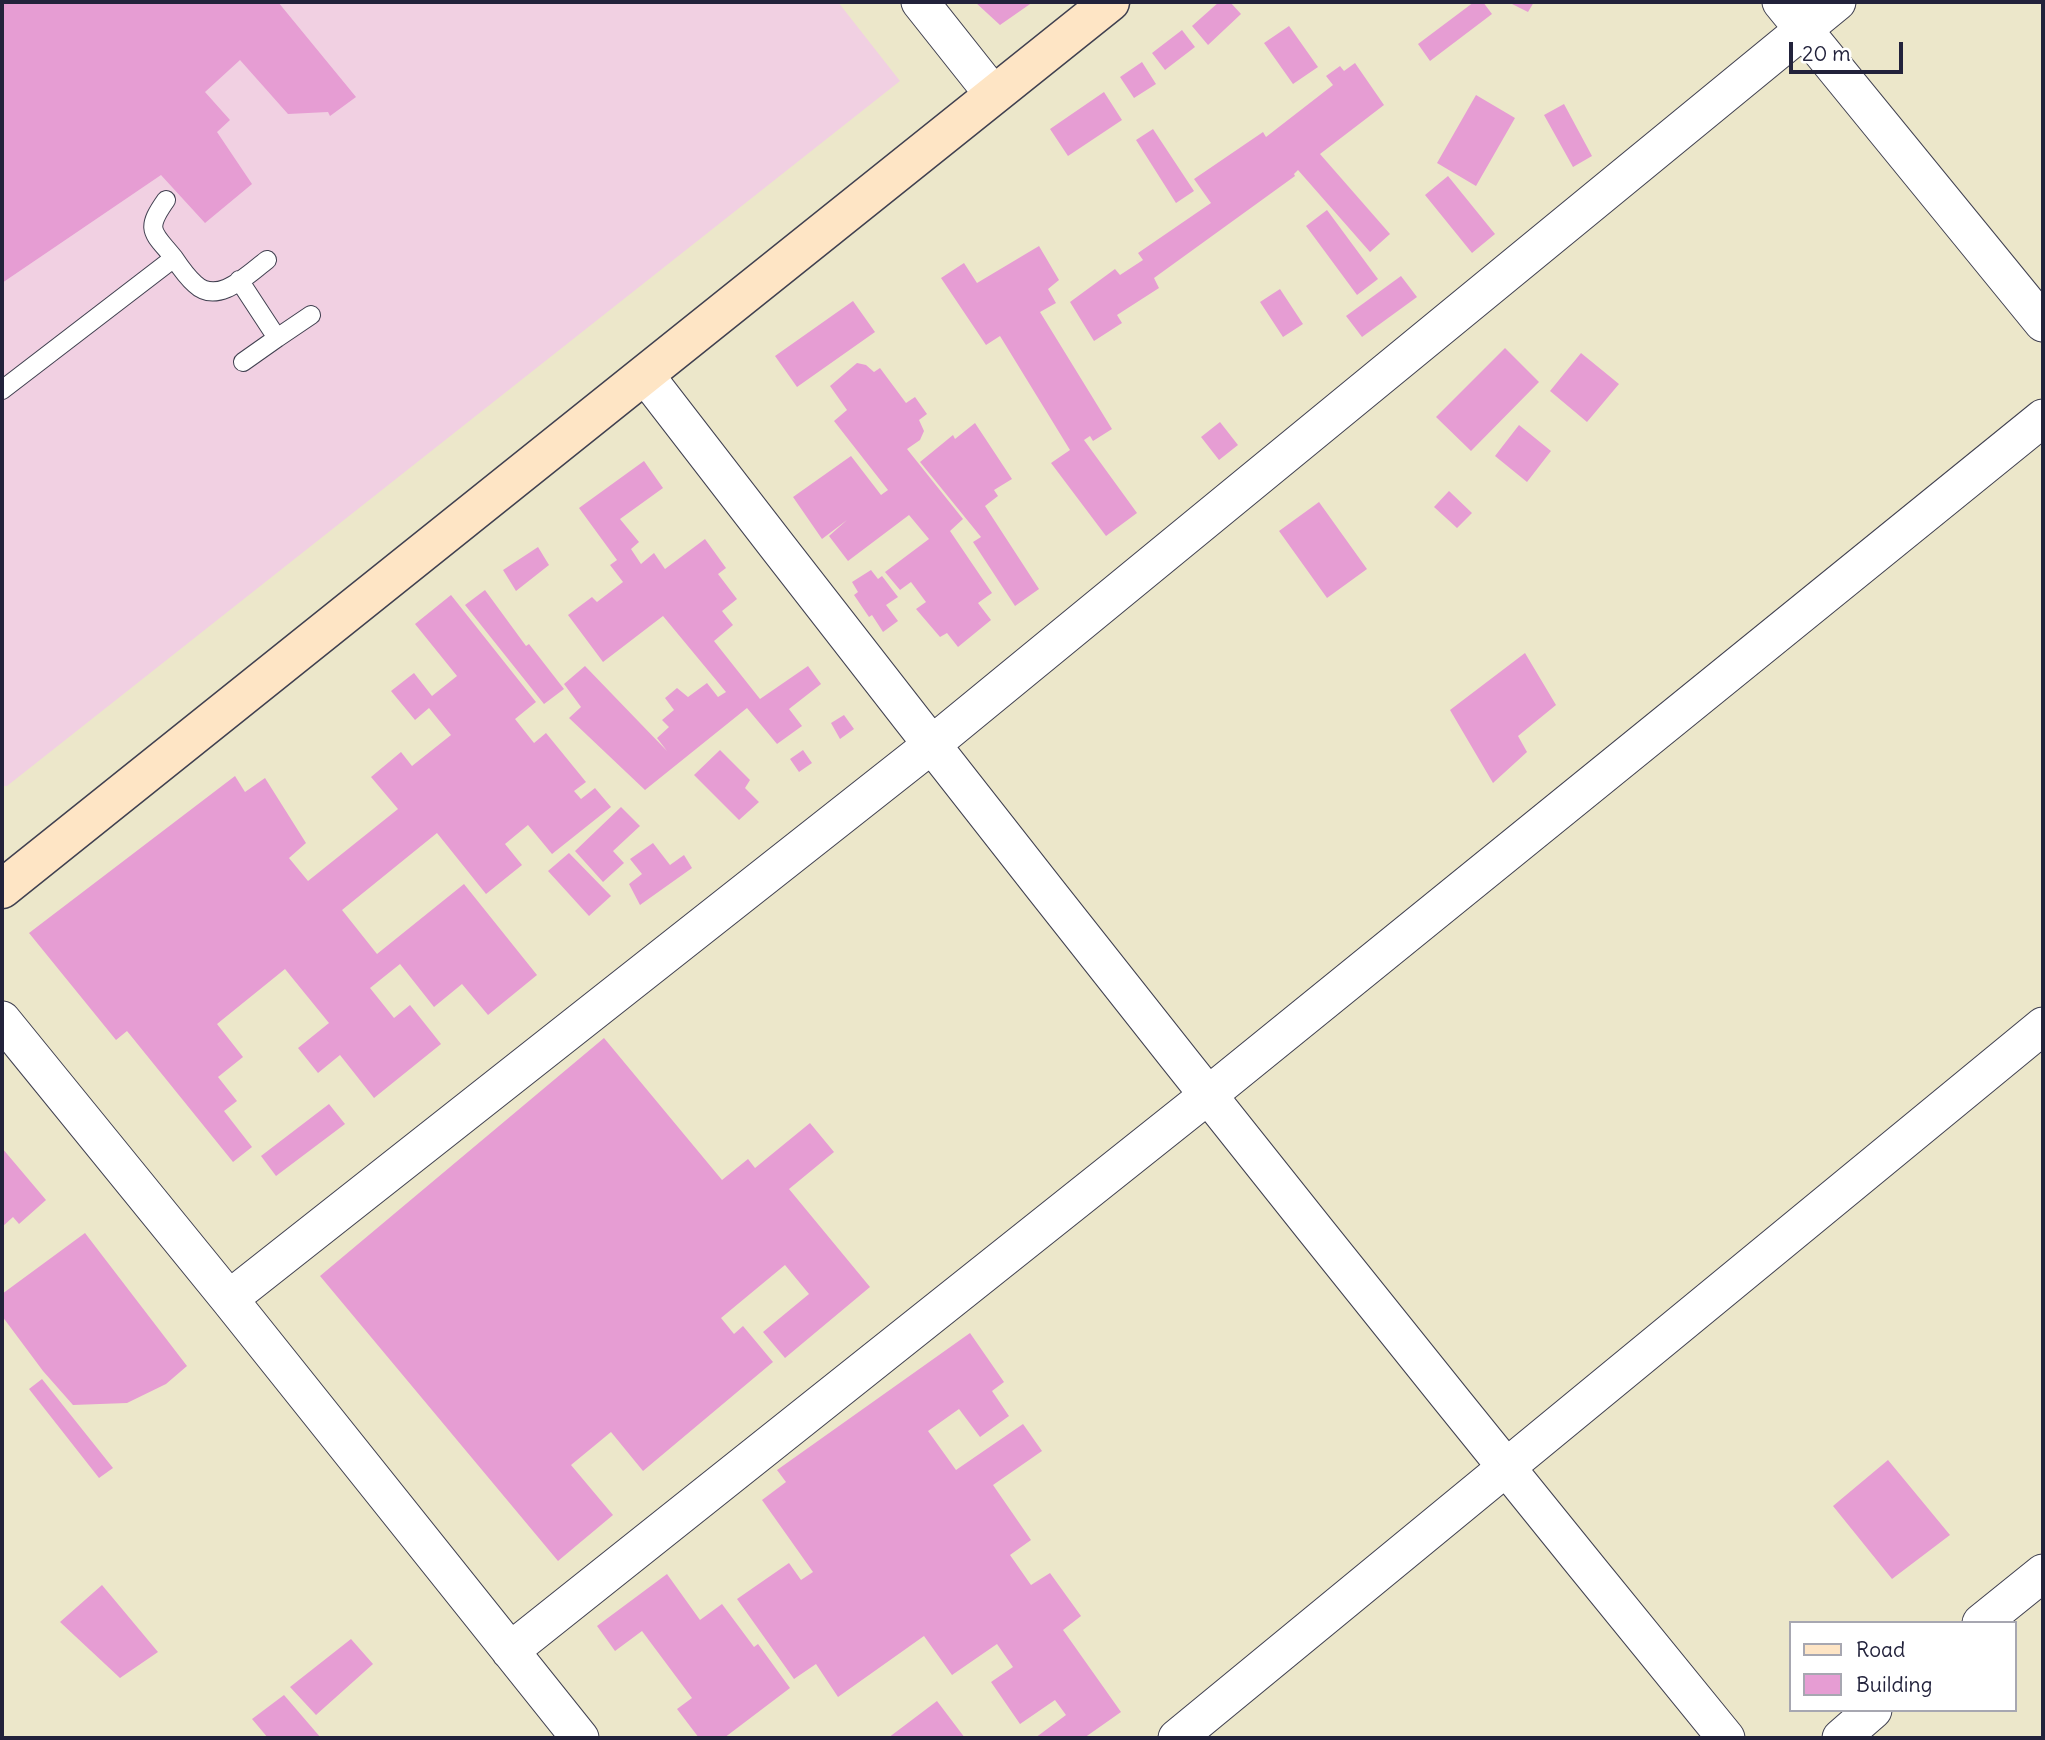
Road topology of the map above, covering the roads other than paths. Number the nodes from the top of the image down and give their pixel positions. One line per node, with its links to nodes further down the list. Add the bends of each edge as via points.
1 (920, 2): 5 (street)
2 (1110, 2): 5 (street)
3 (1837, 2): 4 (street)
4 (1792, 15): 11 (street); 17 (street)
5 (993, 94): 14 (street)
6 (166, 200): 7 (lane, via 152,226)
7 (174, 258): 9 (lane, via 196,286 209,291 222,292); 15 (lane)
8 (267, 260): 9 (lane)
9 (239, 280): 12 (lane)
10 (311, 315): 12 (lane)
11 (2043, 323)
12 (277, 338): 13 (lane)
13 (243, 362)
14 (645, 375): 17 (street); 18 (street)
15 (2, 390)
16 (2043, 418): 21 (street)
17 (930, 746): 21 (street); 22 (street)
18 (2, 889)
19 (2, 1020): 22 (street)
20 (2043, 1026): 23 (street)
21 (1207, 1096): 23 (street); 26 (street)
22 (229, 1298): 26 (street)
23 (1505, 1468): 29 (street); 30 (street)
24 (2043, 1573): 25 (street)
25 (1983, 1621)
26 (510, 1651): 28 (street)
27 (1871, 1712): 31 (street)
28 (580, 1738)
29 (1177, 1738)
30 (1726, 1738)
31 (1841, 1738)

